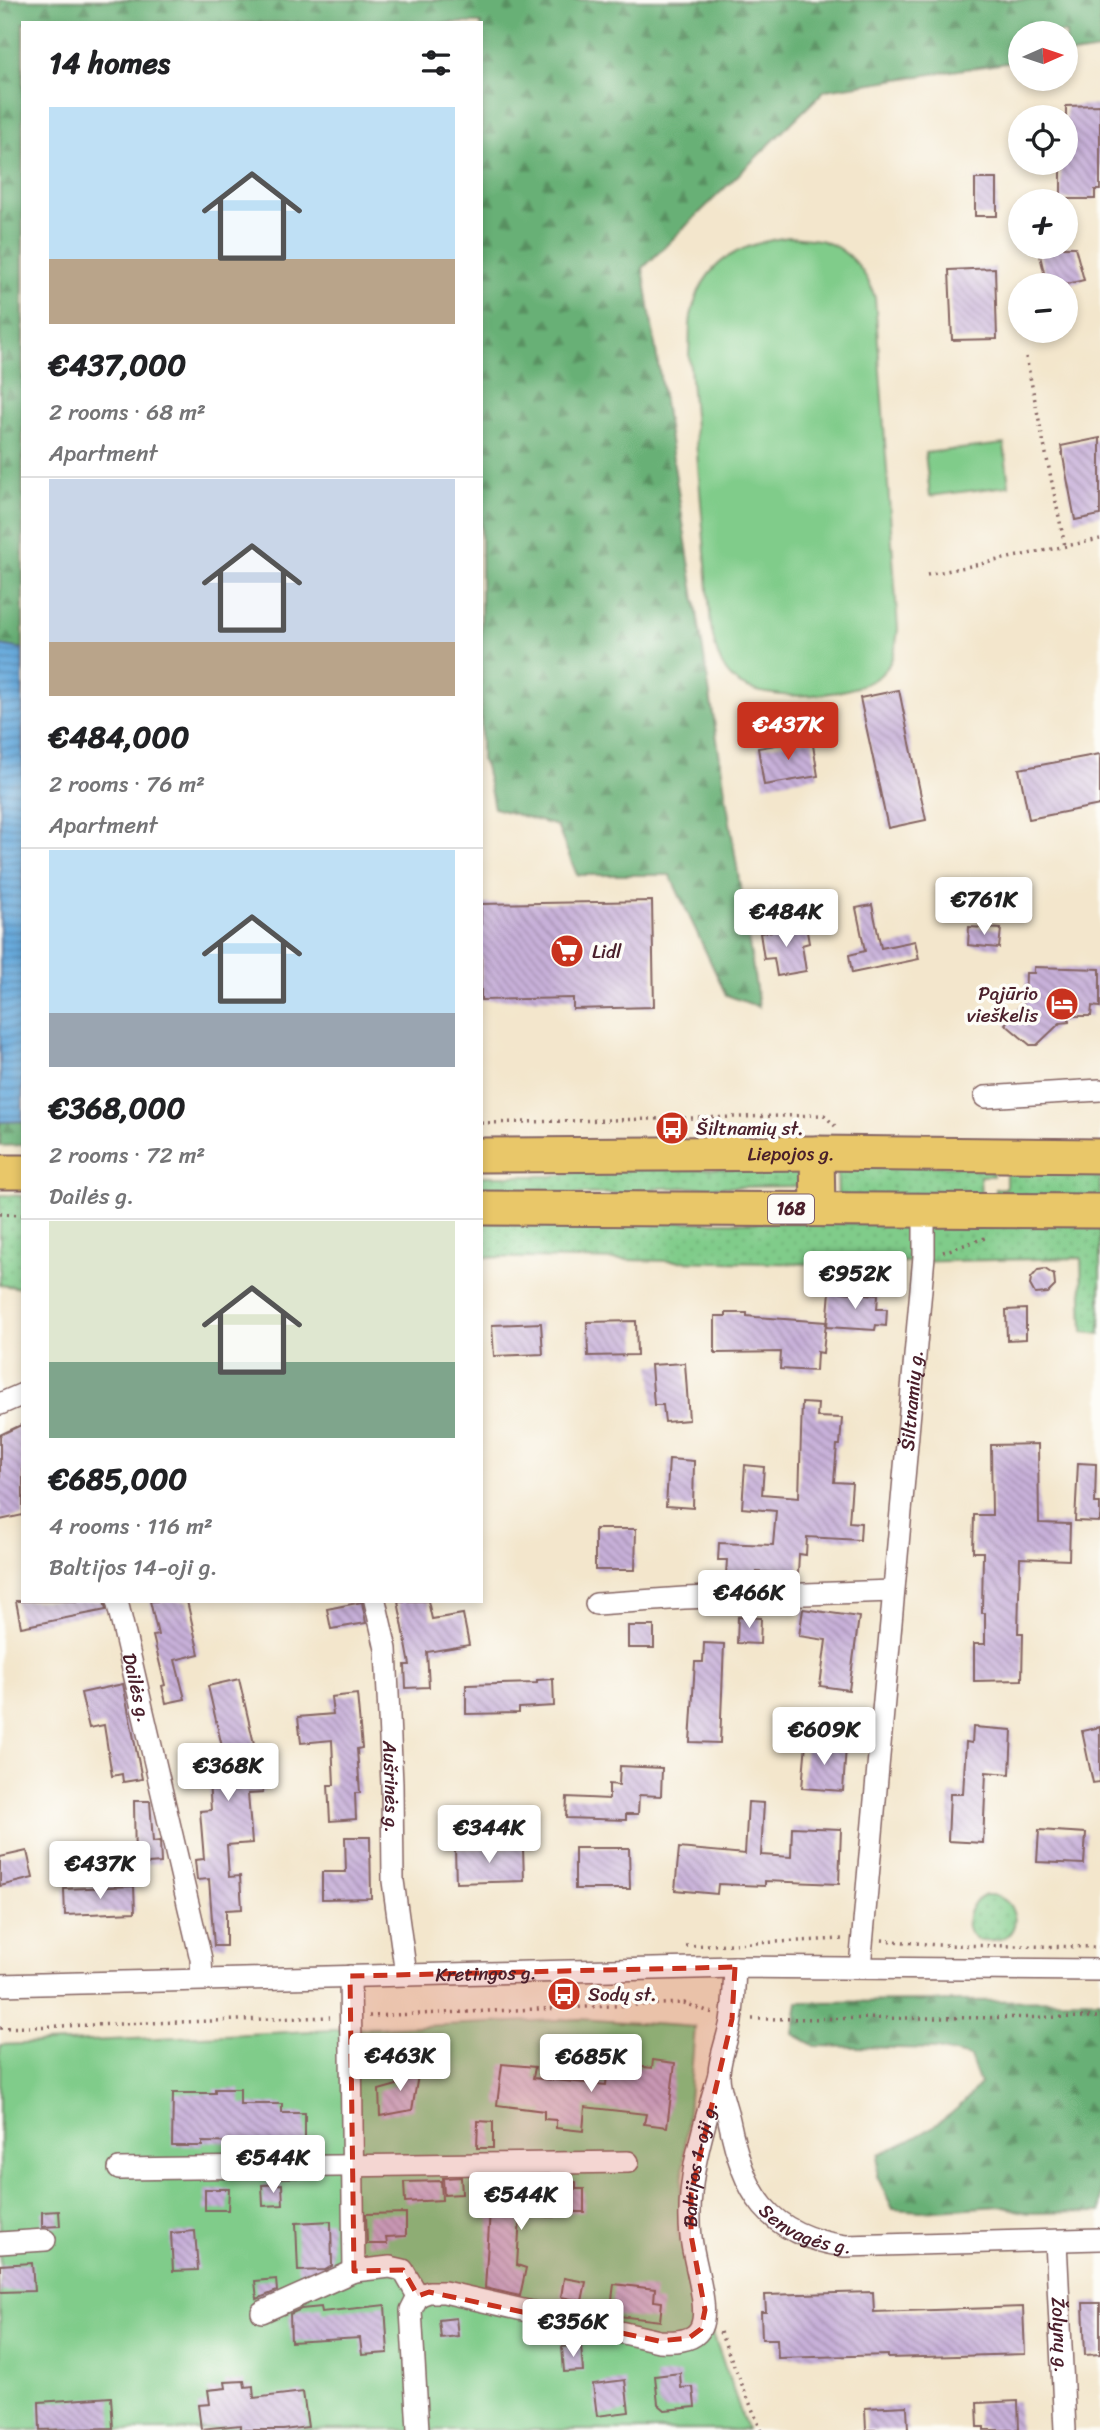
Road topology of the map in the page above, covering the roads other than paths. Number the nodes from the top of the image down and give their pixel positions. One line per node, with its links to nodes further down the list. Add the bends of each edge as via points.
1 (1100, 1090): 2 (street)
2 (985, 1097)
3 (829, 1142): 4 (main road, Liepojos g.); 5 (main road, Liepojos g.); 9 (main road)
4 (483, 1155)
5 (1100, 1156)
6 (0, 1172): 7 (main road)
7 (21, 1172)
8 (483, 1208): 9 (main road, 168)
9 (818, 1209): 10 (main road, 168)
10 (924, 1211): 11 (main road, 168); 14 (street, Šiltnamių g., via 924,1256)
11 (1100, 1211)
12 (21, 1395): 13 (street)
13 (0, 1404)
14 (893, 1591): 17 (street); 19 (street, Šiltnamių g.)
15 (117, 1603): 23 (street, Dailės g.)
16 (375, 1603): 21 (street, Aušrinės g., via 386,1649 393,1881)
17 (596, 1604)
18 (735, 1967): 19 (street, Kretingos g.); 21 (street, Kretingos g.); 25 (street, Senvagės g., via 732,2018)
19 (860, 1967): 20 (street, Kretingos g.)
20 (1100, 1970)
21 (406, 1975): 22 (street, Kretingos g.)
22 (350, 1976): 23 (street, Kretingos g.); 27 (street)
23 (202, 1979): 24 (street, Kretingos g.)
24 (0, 1985)
25 (719, 2074): 31 (street, Senvagės g., via 747,2184 764,2208 789,2229 845,2246); 34 (street, Baltijos 1-oji g., via 691,2194 691,2235 705,2309 701,2329 689,2338 659,2341 444,2292)
26 (628, 2162): 27 (street)
27 (352, 2165): 28 (street); 33 (street)
28 (120, 2169)
29 (1100, 2239): 31 (street, Senvagės g.)
30 (45, 2240): 32 (street)
31 (1056, 2241): 37 (street, Žolynų g.)
32 (0, 2243)
33 (354, 2271): 34 (street, via 402,2270); 35 (street)
34 (418, 2296): 36 (street, via 411,2310 410,2329)
35 (262, 2312)
36 (418, 2430)
37 (1065, 2430)

